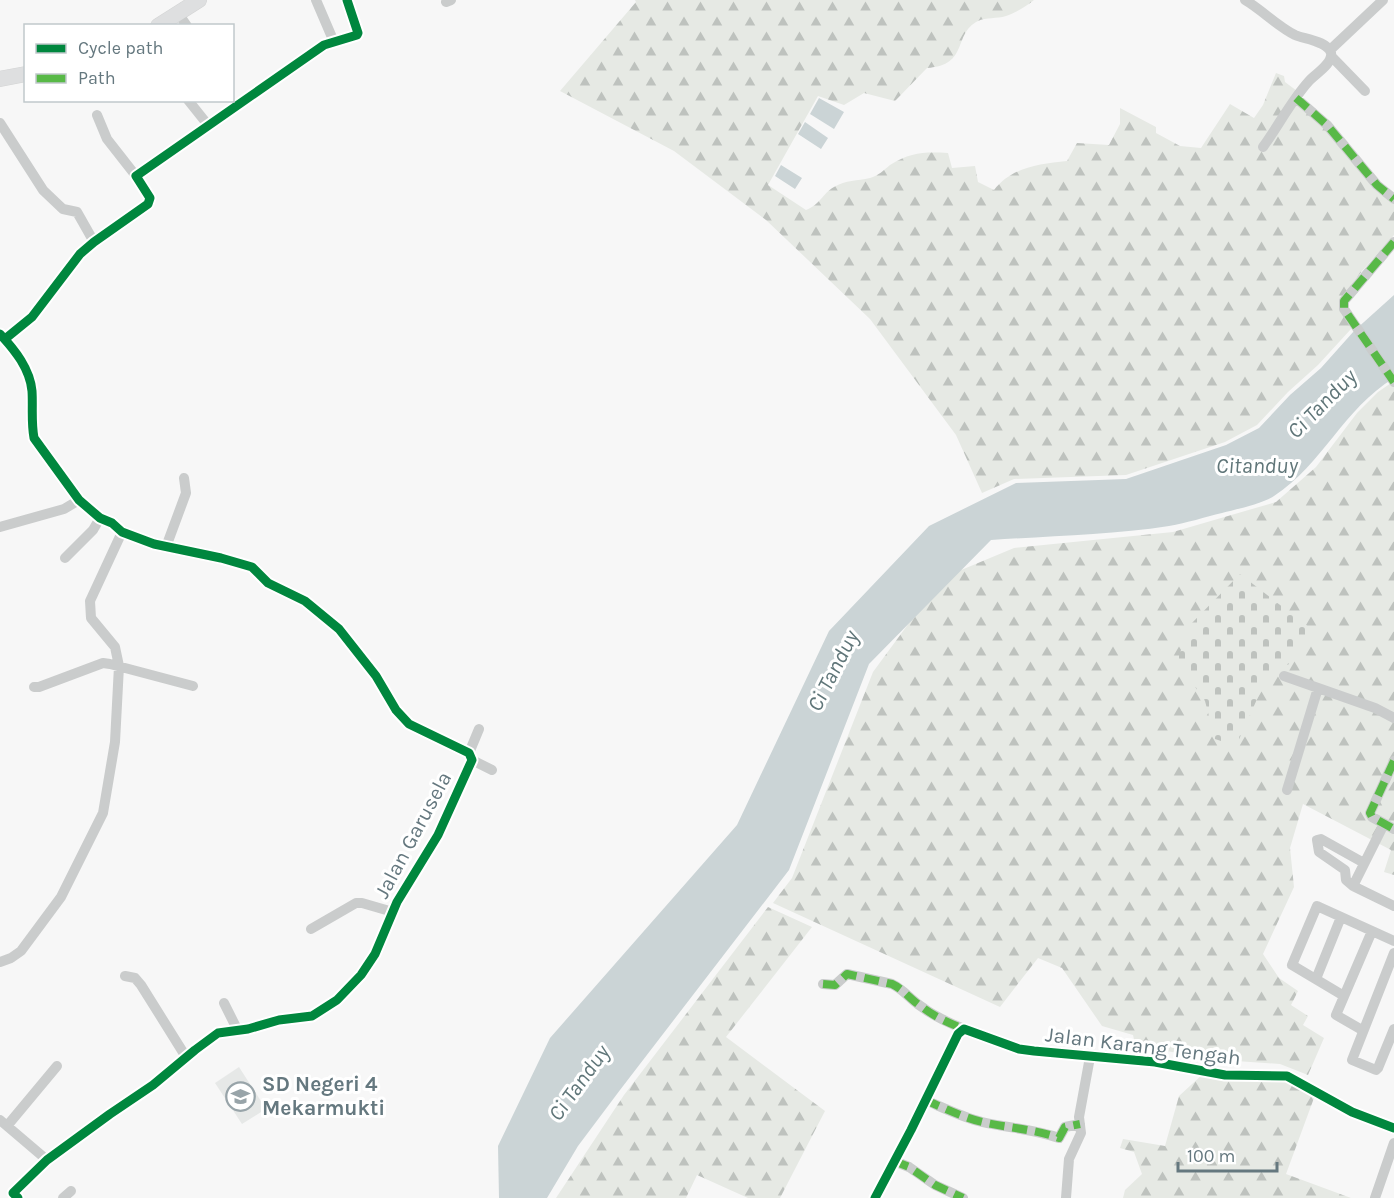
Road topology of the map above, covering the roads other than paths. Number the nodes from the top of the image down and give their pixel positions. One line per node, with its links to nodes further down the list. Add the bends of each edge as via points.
1 (199, 0): 6 (highway)
2 (316, 0): 8 (street)
3 (347, 0): 8 (street, via 358,33)
4 (1245, 0): 9 (street, via 1294,35 1326,46)
5 (1383, 0): 9 (street)
6 (183, 19): 7 (highway)
7 (165, 24)
8 (334, 42): 17 (street)
9 (1331, 53): 12 (street); 13 (street, via 1329,62)
10 (24, 74): 11 (highway)
11 (0, 79)
12 (1365, 91)
13 (1296, 98): 18 (street); 20 (street, via 1327,125 1377,185)
14 (190, 102): 17 (street)
15 (97, 115): 19 (street, via 107,139)
16 (0, 123): 21 (street, via 43,190 63,209 77,212)
17 (208, 125): 19 (street)
18 (1263, 147)
19 (136, 176): 21 (street, via 150,198 148,204)
20 (1394, 199)
21 (93, 242): 23 (street, via 32,317)
22 (1394, 242): 24 (street, via 1344,301 1350,321)
23 (2, 336): 26 (street, Jalan Garusela, via 29,374 34,438)
24 (1394, 382)
25 (184, 478): 30 (street, via 186,493)
26 (80, 500): 27 (street, Jalan Garusela); 28 (street)
27 (99, 518): 29 (street, Jalan Garusela); 31 (street, via 93,530)
28 (0, 527)
29 (122, 532): 30 (street, Jalan Garusela); 32 (street, via 89,610 115,647)
30 (166, 547): 39 (street, Jalan Garusela, via 252,567 268,583 305,601 339,629 408,724)
31 (65, 558)
32 (119, 666): 34 (street); 35 (street, via 103,663); 56 (street, via 115,742 100,819 61,897 21,951)
33 (1284, 676): 36 (street)
34 (192, 686)
35 (34, 687)
36 (1318, 688): 37 (street); 42 (street)
37 (1394, 718)
38 (479, 729): 39 (street)
39 (471, 757): 41 (street); 50 (street, Jalan Garusela, via 438,836)
40 (1394, 761): 43 (street, via 1370,813)
41 (492, 770)
42 (1287, 790)
43 (1384, 824): 44 (street); 46 (street)
44 (1394, 829)
45 (1352, 857): 46 (street); 47 (street); 47 (street, via 1317,840 1321,856)
46 (1365, 863): 48 (street)
47 (1345, 870): 48 (street, via 1346,880)
48 (1353, 886): 49 (street)
49 (1394, 906)
50 (393, 912): 52 (street, via 356,903); 64 (street, Jalan Garusela, via 362,975 337,1000 312,1016)
51 (1341, 917): 53 (street); 58 (street); 58 (street, via 1317,906 1292,962)
52 (311, 929)
53 (1372, 931): 54 (street); 60 (street)
54 (1394, 941)
55 (1394, 953): 65 (street)
56 (0, 962)
57 (125, 976): 66 (street, via 135,978 141,985)
58 (1316, 979): 60 (street)
59 (823, 984): 62 (street, Jalan Karang Tengah, via 835,985 847,974 892,984 922,1008)
60 (1344, 996): 65 (street, via 1336,1015)
61 (224, 1003): 64 (street)
62 (964, 1029): 67 (street, Jalan Karang Tengah, via 1019,1049); 69 (street)
63 (1394, 1029): 65 (street, via 1376,1070 1352,1060)
64 (238, 1030): 66 (street, Jalan Garusela, via 218,1034)
65 (1362, 1030)
66 (186, 1057): 74 (street, Jalan Garusela)
67 (1090, 1057): 71 (street); 72 (street, Jalan Karang Tengah, via 1163,1063 1232,1076 1287,1076 1352,1112)
68 (57, 1066): 70 (street)
69 (926, 1100): 71 (street, via 981,1122 1059,1138 1065,1127); 75 (street)
70 (4, 1123): 74 (street)
71 (1080, 1124): 79 (street, via 1080,1137 1069,1159)
72 (1394, 1128)
73 (1394, 1143): 80 (street)
74 (47, 1160): 76 (street, Jalan Garusela)
75 (894, 1161): 77 (street); 78 (street)
76 (12, 1196)
77 (875, 1198)
78 (961, 1198)
79 (1066, 1198)
80 (1375, 1198)

